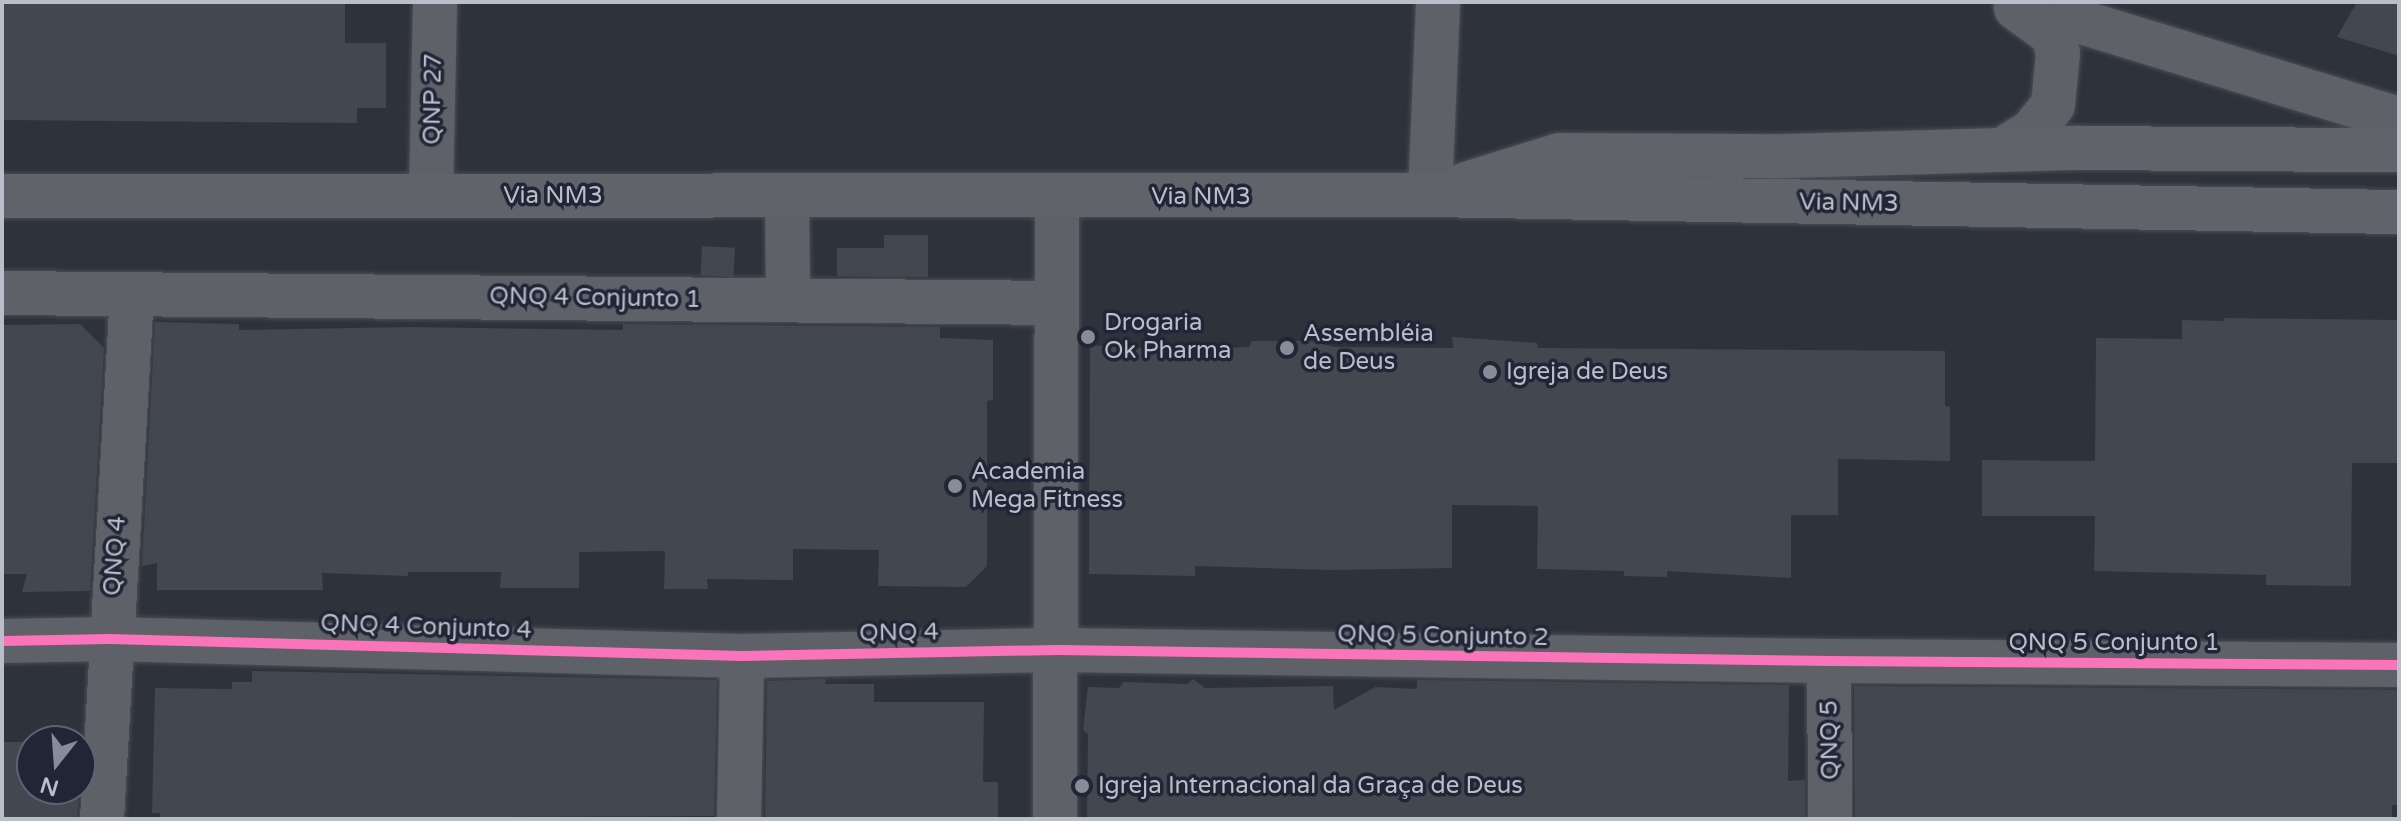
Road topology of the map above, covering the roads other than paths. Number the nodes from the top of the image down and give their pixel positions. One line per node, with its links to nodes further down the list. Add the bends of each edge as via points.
1 (435, 2): 8 (street, QNP 27)
2 (1438, 2): 9 (street)
3 (2008, 2): 6 (street, via 2053,35 2058,53 2053,105 2032,131)
4 (2016, 2): 5 (street)
5 (2399, 119)
6 (2002, 150): 7 (main road); 9 (main road, via 1559,155)
7 (2399, 150)
8 (431, 195): 10 (main road, Via NM3); 11 (main road, Via NM3)
9 (1430, 195): 12 (main road, Via NM3); 13 (main road, Via NM3)
10 (2, 196)
11 (787, 196): 12 (main road, Via NM3); 16 (street)
12 (1057, 197): 17 (street)
13 (2399, 212)
14 (2, 293): 15 (street, QNQ 4 Conjunto 1)
15 (132, 294): 16 (street, QNQ 4 Conjunto 1); 18 (street, QNQ 4)
16 (788, 300): 17 (street, QNQ 4 Conjunto 1)
17 (1057, 303): 20 (street)
18 (110, 639): 19 (street, QNQ 4 Conjunto 4); 21 (street, QNQ 4 Conjunto 4); 24 (street, QNQ 4)
19 (2, 641)
20 (1058, 650): 21 (street, QNQ 4); 22 (street, QNQ 5 Conjunto 2); 26 (street)
21 (742, 656): 25 (street)
22 (1829, 661): 23 (street, QNQ 5 Conjunto 1); 27 (street, QNQ 5)
23 (2399, 665)
24 (102, 819)
25 (739, 819)
26 (1055, 819)
27 (1830, 819)

